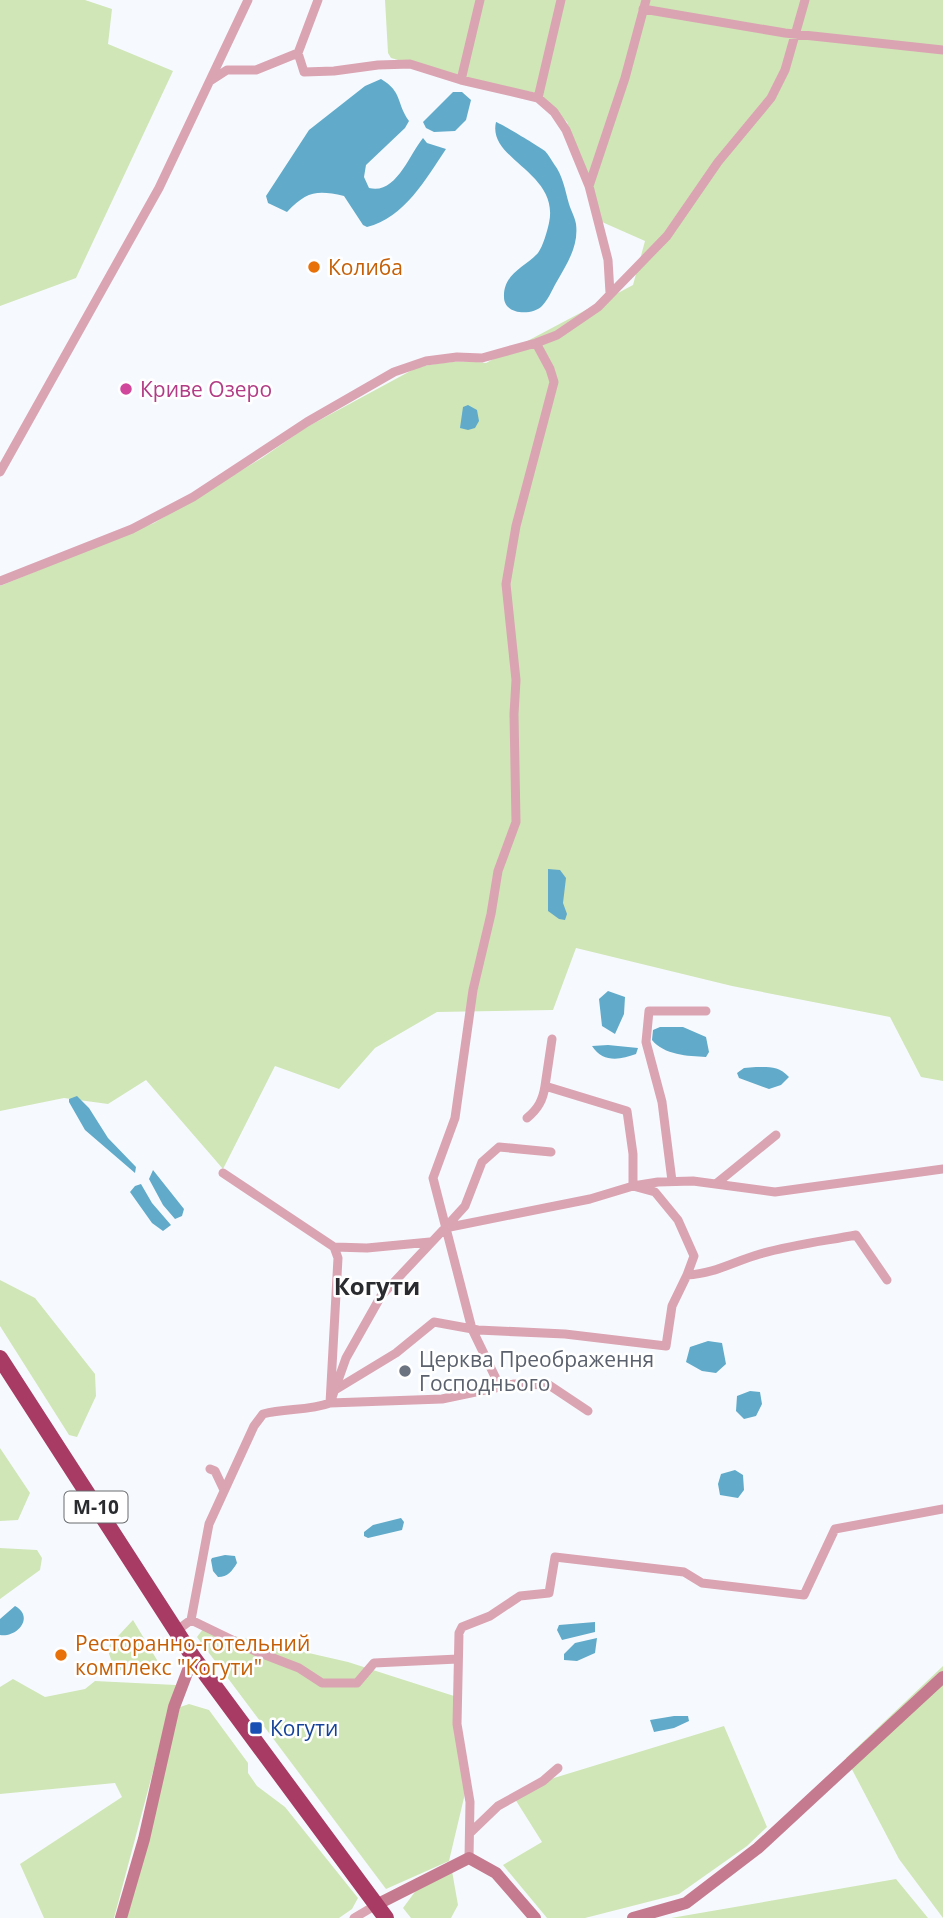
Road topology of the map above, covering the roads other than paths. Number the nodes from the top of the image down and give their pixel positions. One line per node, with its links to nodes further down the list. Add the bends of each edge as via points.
1 (248, 0): 11 (street)
2 (317, 0): 9 (street)
3 (480, 0): 10 (street)
4 (561, 0): 12 (street)
5 (805, 0): 7 (street)
6 (645, 5): 7 (street); 13 (street)
7 (796, 32): 8 (street); 14 (street, via 771,99 718,162 667,236)
8 (943, 50)
9 (298, 53): 10 (street, via 304,72 410,64); 11 (street, via 256,70 227,71)
10 (461, 80): 12 (street)
11 (210, 81): 16 (street, via 162,189)
12 (538, 98): 13 (street, via 566,130)
13 (589, 186): 14 (street, via 608,260)
14 (610, 293): 15 (street, via 598,307 557,335)
15 (536, 343): 17 (street, via 482,358 426,360 394,372 145,523); 29 (street, via 554,382 516,526 506,584 516,680 516,822 498,871 473,990 456,1118 433,1178)
16 (0, 472)
17 (0, 581)
18 (706, 1011): 26 (street, via 649,1011 646,1042 662,1102)
19 (552, 1039): 20 (street)
20 (545, 1086): 21 (street, via 543,1099); 28 (street, via 627,1111)
21 (527, 1118)
22 (776, 1135): 27 (street)
23 (551, 1152): 29 (street, via 499,1147 482,1162 465,1206)
24 (943, 1169): 27 (street, via 775,1192)
25 (223, 1173): 31 (street)
26 (672, 1181): 27 (street); 28 (street)
27 (717, 1184)
28 (633, 1186): 29 (street, via 590,1199); 32 (street, via 654,1192 678,1220 694,1256)
29 (444, 1227): 30 (street); 34 (street)
30 (430, 1242): 31 (street); 37 (street, via 381,1296 346,1358)
31 (334, 1247): 38 (street, via 338,1258)
32 (687, 1275): 33 (street, via 706,1274 759,1254 856,1235); 34 (street, via 672,1306 666,1346)
33 (887, 1280)
34 (471, 1329): 36 (street); 37 (street, via 434,1322 396,1353)
35 (0, 1358): 44 (highway, М-10)
36 (500, 1387): 38 (street, via 442,1399); 39 (street, via 549,1385)
37 (335, 1390): 38 (street)
38 (330, 1403): 41 (street, via 263,1414)
39 (588, 1411)
40 (210, 1469): 41 (street)
41 (225, 1490): 43 (street, via 209,1524)
42 (943, 1509): 46 (street, via 835,1529 804,1595 702,1583 684,1572 555,1557 549,1593 520,1596 462,1627)
43 (191, 1620): 44 (street); 46 (street, via 299,1668 322,1683 357,1683 374,1663)
44 (176, 1631): 45 (highway, М-10)
45 (193, 1657): 51 (highway, М-10); 52 (street, via 174,1707)
46 (458, 1660): 49 (street, via 457,1724)
47 (943, 1676): 55 (street, via 758,1848 686,1903)
48 (558, 1768): 49 (street, via 498,1807)
49 (471, 1832): 50 (street)
50 (469, 1858): 51 (street); 54 (street, via 496,1872)
51 (381, 1912): 53 (street)
52 (121, 1918)
53 (354, 1918)
54 (535, 1918)
55 (633, 1918)

